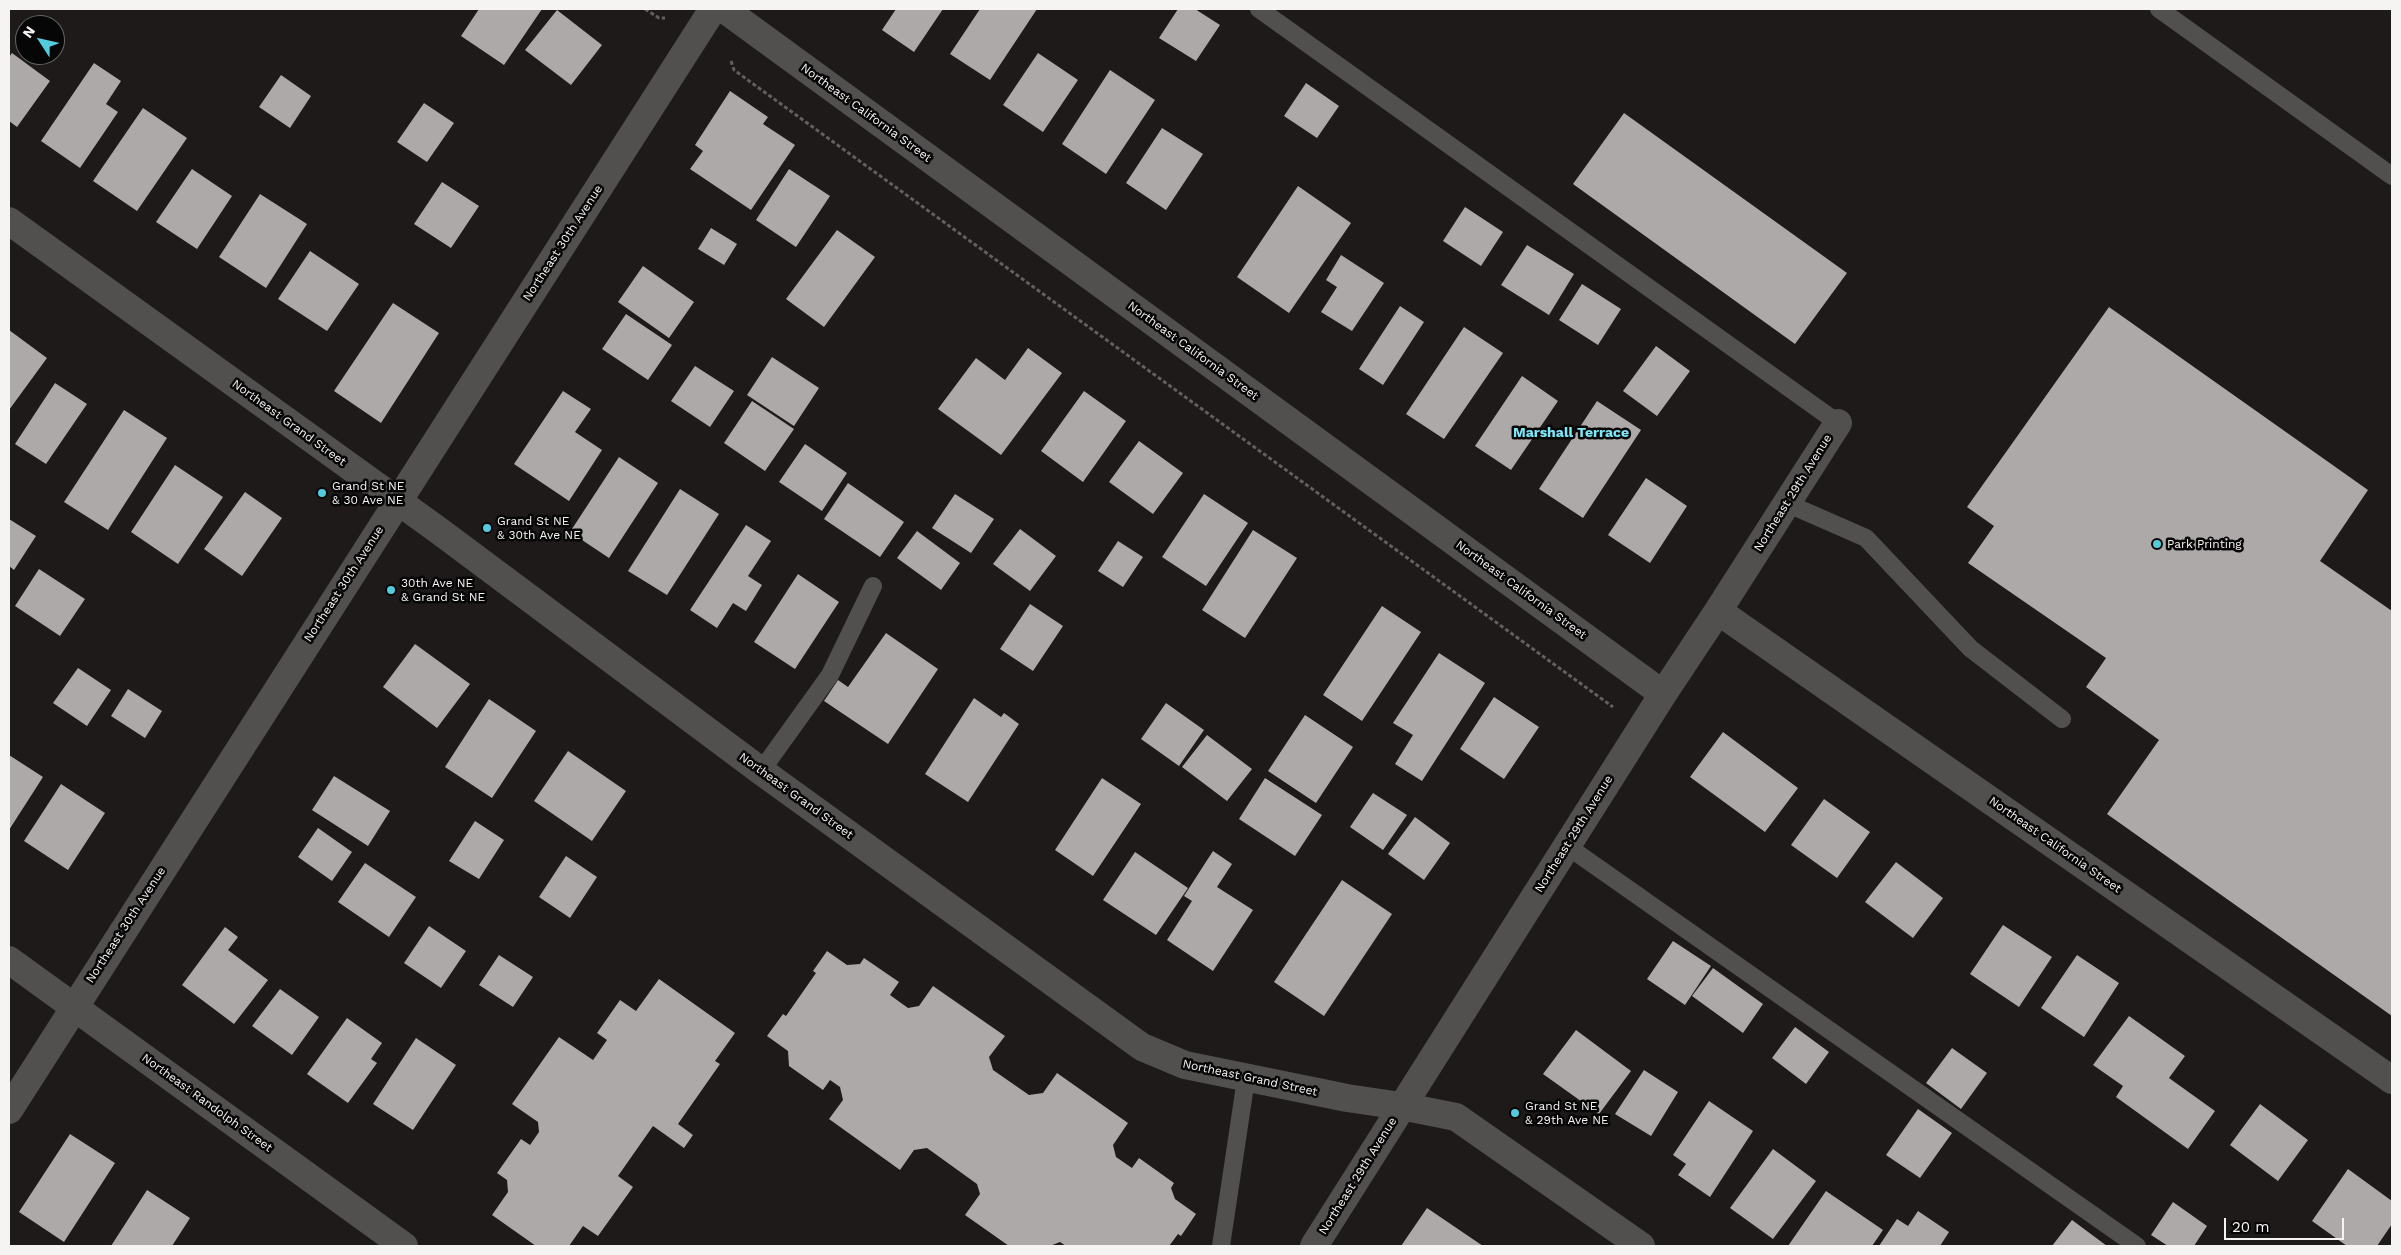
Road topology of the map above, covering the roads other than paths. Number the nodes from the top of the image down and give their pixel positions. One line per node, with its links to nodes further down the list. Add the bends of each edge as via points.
1 (713, 9): 8 (street, Northeast 30th Avenue)
2 (724, 9): 12 (street, Northeast California Street)
3 (1259, 9): 7 (lane)
4 (2159, 9): 5 (lane)
5 (2392, 176)
6 (9, 221): 8 (street, Northeast Grand Street)
7 (1838, 423): 9 (street, Northeast 29th Avenue)
8 (397, 502): 14 (street, Northeast Grand Street); 17 (street, Northeast 30th Avenue)
9 (1786, 503): 11 (street, Northeast 29th Avenue); 13 (lane, via 1866,538 1970,648)
10 (873, 586): 14 (lane, via 830,675)
11 (1718, 611): 12 (street, Northeast 29th Avenue); 19 (street, Northeast California Street)
12 (1663, 694): 15 (street, Northeast 29th Avenue)
13 (2062, 719)
14 (761, 772): 18 (street, Northeast Grand Street, via 1142,1047 1185,1065)
15 (1566, 846): 20 (street, Northeast 29th Avenue); 26 (lane)
16 (9, 960): 17 (street, Northeast Randolph Street)
17 (74, 1007): 21 (street, Northeast 30th Avenue); 22 (street, Northeast Randolph Street)
18 (1246, 1079): 20 (street, Northeast Grand Street); 23 (lane)
19 (2392, 1080)
20 (1402, 1106): 24 (street, Northeast 29th Avenue); 25 (street, Northeast Grand Street, via 1456,1117)
21 (9, 1110)
22 (404, 1246)
23 (1221, 1246)
24 (1314, 1246)
25 (1641, 1246)
26 (2138, 1246)

